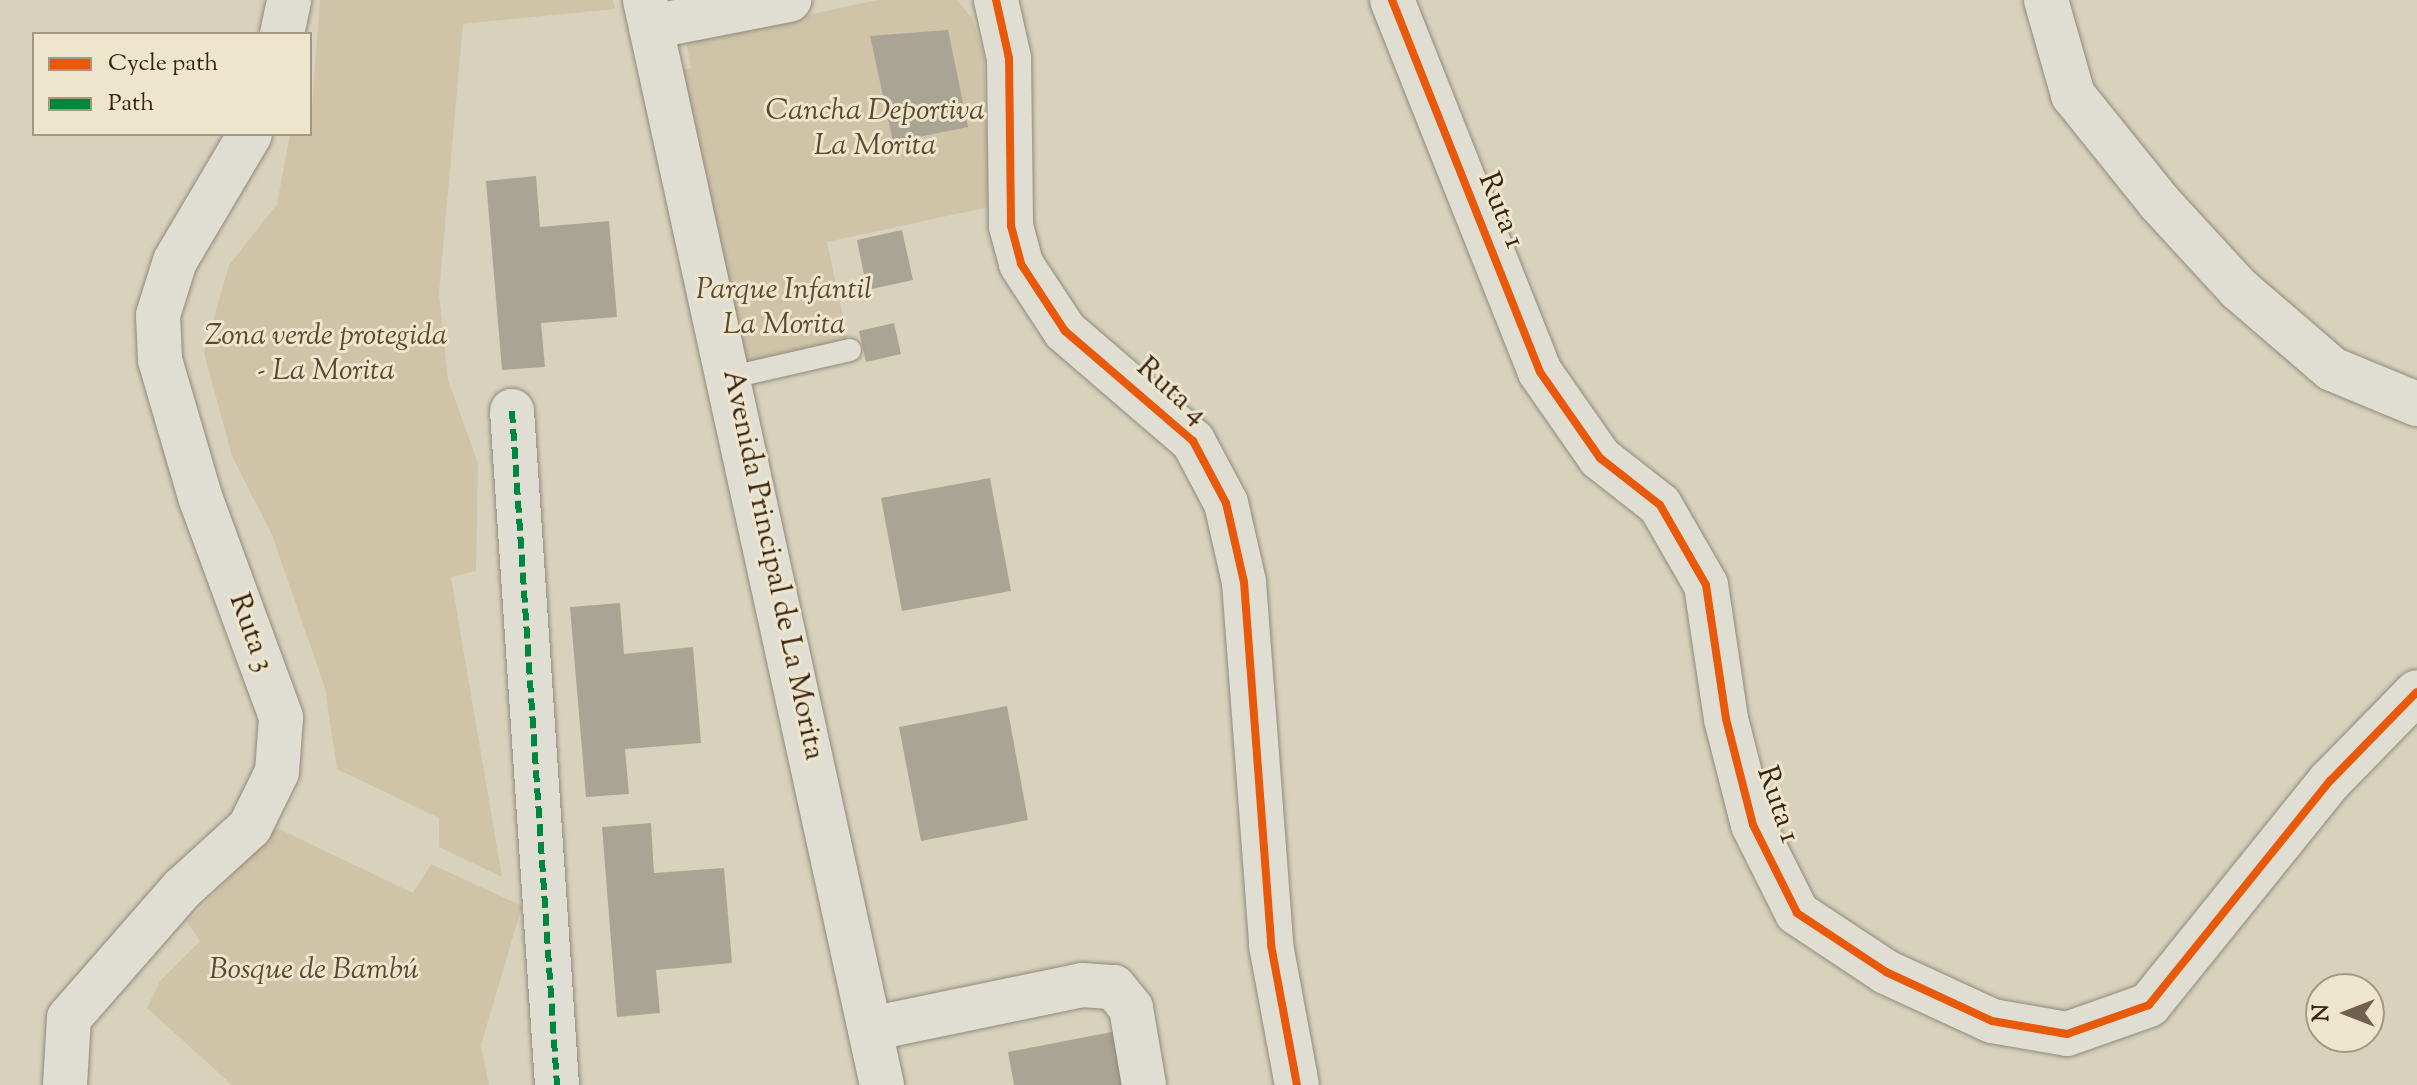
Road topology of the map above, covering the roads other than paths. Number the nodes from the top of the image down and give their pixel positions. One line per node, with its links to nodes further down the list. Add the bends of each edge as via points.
1 (289, 0): 7 (street)
2 (789, 0): 6 (street)
3 (996, 0): 19 (street, Ruta 4, via 1009,58 1011,226 1021,264 1065,331 1193,441 1226,503 1244,582 1271,945)
4 (1392, 0): 13 (street, Ruta 1, via 1540,372 1600,458 1660,505 1706,585 1726,719 1753,825 1797,913 1886,972 1992,1021 2067,1034 2149,1005 2330,781)
5 (2046, 0): 11 (street, via 2073,95 2169,213 2239,289 2332,369)
6 (648, 14): 10 (street, Avenida Principal de La Morita)
7 (282, 32)
8 (249, 136): 15 (street, Ruta 3, via 175,261 158,315 160,360 201,500 281,717 277,772 250,827 183,888 69,1018)
9 (850, 350): 10 (lane)
10 (732, 377): 14 (street, Avenida Principal de La Morita)
11 (2417, 404)
12 (512, 411): 16 (street)
13 (2417, 692)
14 (870, 1029): 17 (street, Avenida Principal de La Morita); 18 (street, via 1082,985 1114,987 1131,1008)
15 (65, 1085)
16 (557, 1085)
17 (882, 1085)
18 (1144, 1085)
19 (1297, 1085)

